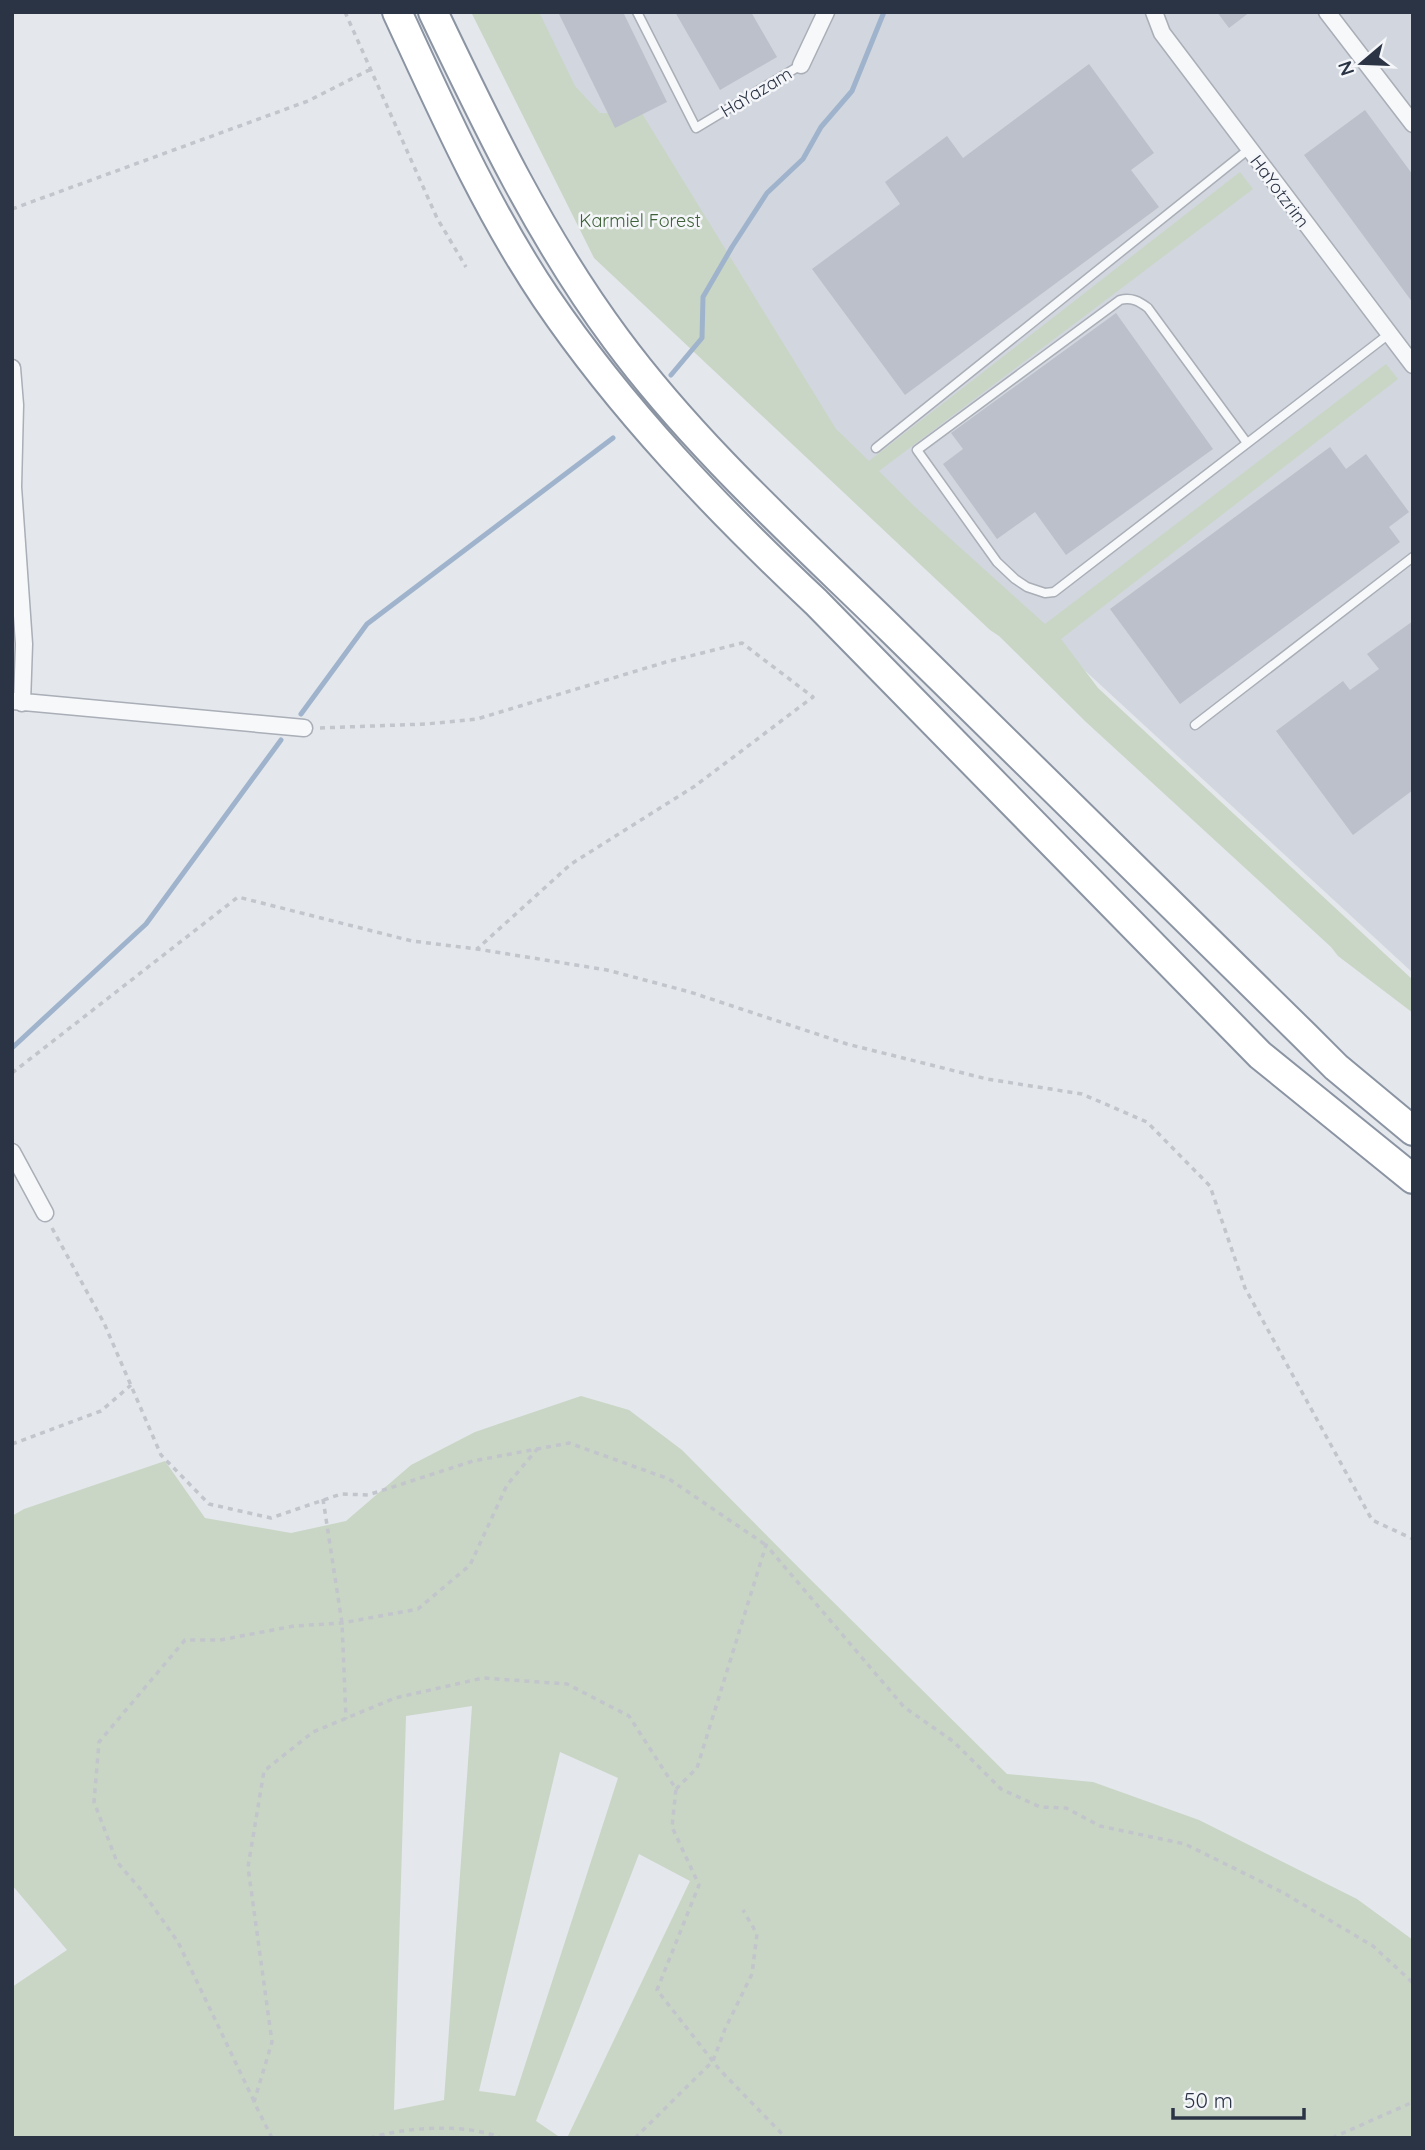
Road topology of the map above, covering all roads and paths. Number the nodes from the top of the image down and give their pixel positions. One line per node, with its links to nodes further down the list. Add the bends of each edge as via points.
1 (345, 12): 9 (path)
2 (397, 12): 27 (highway, via 513,243 591,361 644,426 1260,1055)
3 (433, 12): 25 (highway, via 541,226 617,341 669,404 787,530 1295,1027)
4 (637, 12): 8 (lane, HaYazam, via 696,128)
5 (826, 12): 8 (street, HaYazam)
6 (1154, 12): 11 (street, HaYotzrim, via 1162,33)
7 (1327, 12): 10 (street)
8 (801, 65)
9 (371, 69): 12 (path, via 308,101); 13 (path, via 437,218)
10 (1413, 124)
11 (1249, 149): 14 (street, HaYotzrim); 18 (lane)
12 (12, 209)
13 (466, 267)
14 (1389, 334): 15 (street, HaYotzrim); 17 (lane)
15 (1413, 365)
16 (12, 368): 20 (street, via 13,488 24,644)
17 (1247, 443): 17 (lane, via 1152,313 1141,302 1126,299 917,450 997,562 1027,587 1045,593 1054,592)
18 (876, 449)
19 (1413, 557): 21 (lane)
20 (17, 702): 22 (street)
21 (1195, 725)
22 (304, 728): 23 (path, via 477,719 742,643 813,697 695,786 571,864)
23 (477, 949): 24 (path, via 412,941 238,897); 33 (path, via 607,970 847,1044 987,1079 1082,1094 1147,1122 1210,1186 1245,1288 1372,1520)
24 (12, 1073)
25 (1413, 1131)
26 (12, 1152): 28 (street)
27 (1413, 1179)
28 (45, 1213): 29 (path, via 104,1323)
29 (131, 1385): 30 (path, via 101,1411); 32 (path, via 161,1455 209,1504 271,1518)
30 (12, 1444)
31 (538, 1448): 32 (path, via 473,1461 368,1495); 34 (path, via 569,1443 669,1479); 35 (path, via 507,1485 470,1564 418,1609)
32 (323, 1499): 35 (path)
33 (1413, 1539)
34 (766, 1545): 37 (path, via 697,1768); 39 (path, via 904,1707 954,1742 1002,1789 1040,1807 1066,1808 1100,1826 1185,1844 1282,1892 1373,1946)
35 (342, 1623): 36 (path); 41 (path, via 294,1626 220,1640 185,1640 99,1742 94,1802 117,1862 178,1942)
36 (346, 1719): 37 (path, via 395,1698 483,1678 567,1684 629,1716); 41 (path, via 313,1732 264,1771 248,1867 272,2042)
37 (676, 1788): 40 (path, via 672,1828 699,1885 657,1990)
38 (743, 1910): 40 (path, via 757,1934 752,1975)
39 (1413, 1983)
40 (713, 2061): 46 (path); 47 (path)
41 (254, 2102): 43 (path)
42 (1413, 2102): 48 (path)
43 (272, 2138)
44 (370, 2138): 45 (path, via 461,2127)
45 (501, 2138)
46 (635, 2138)
47 (786, 2138)
48 (1332, 2138)

